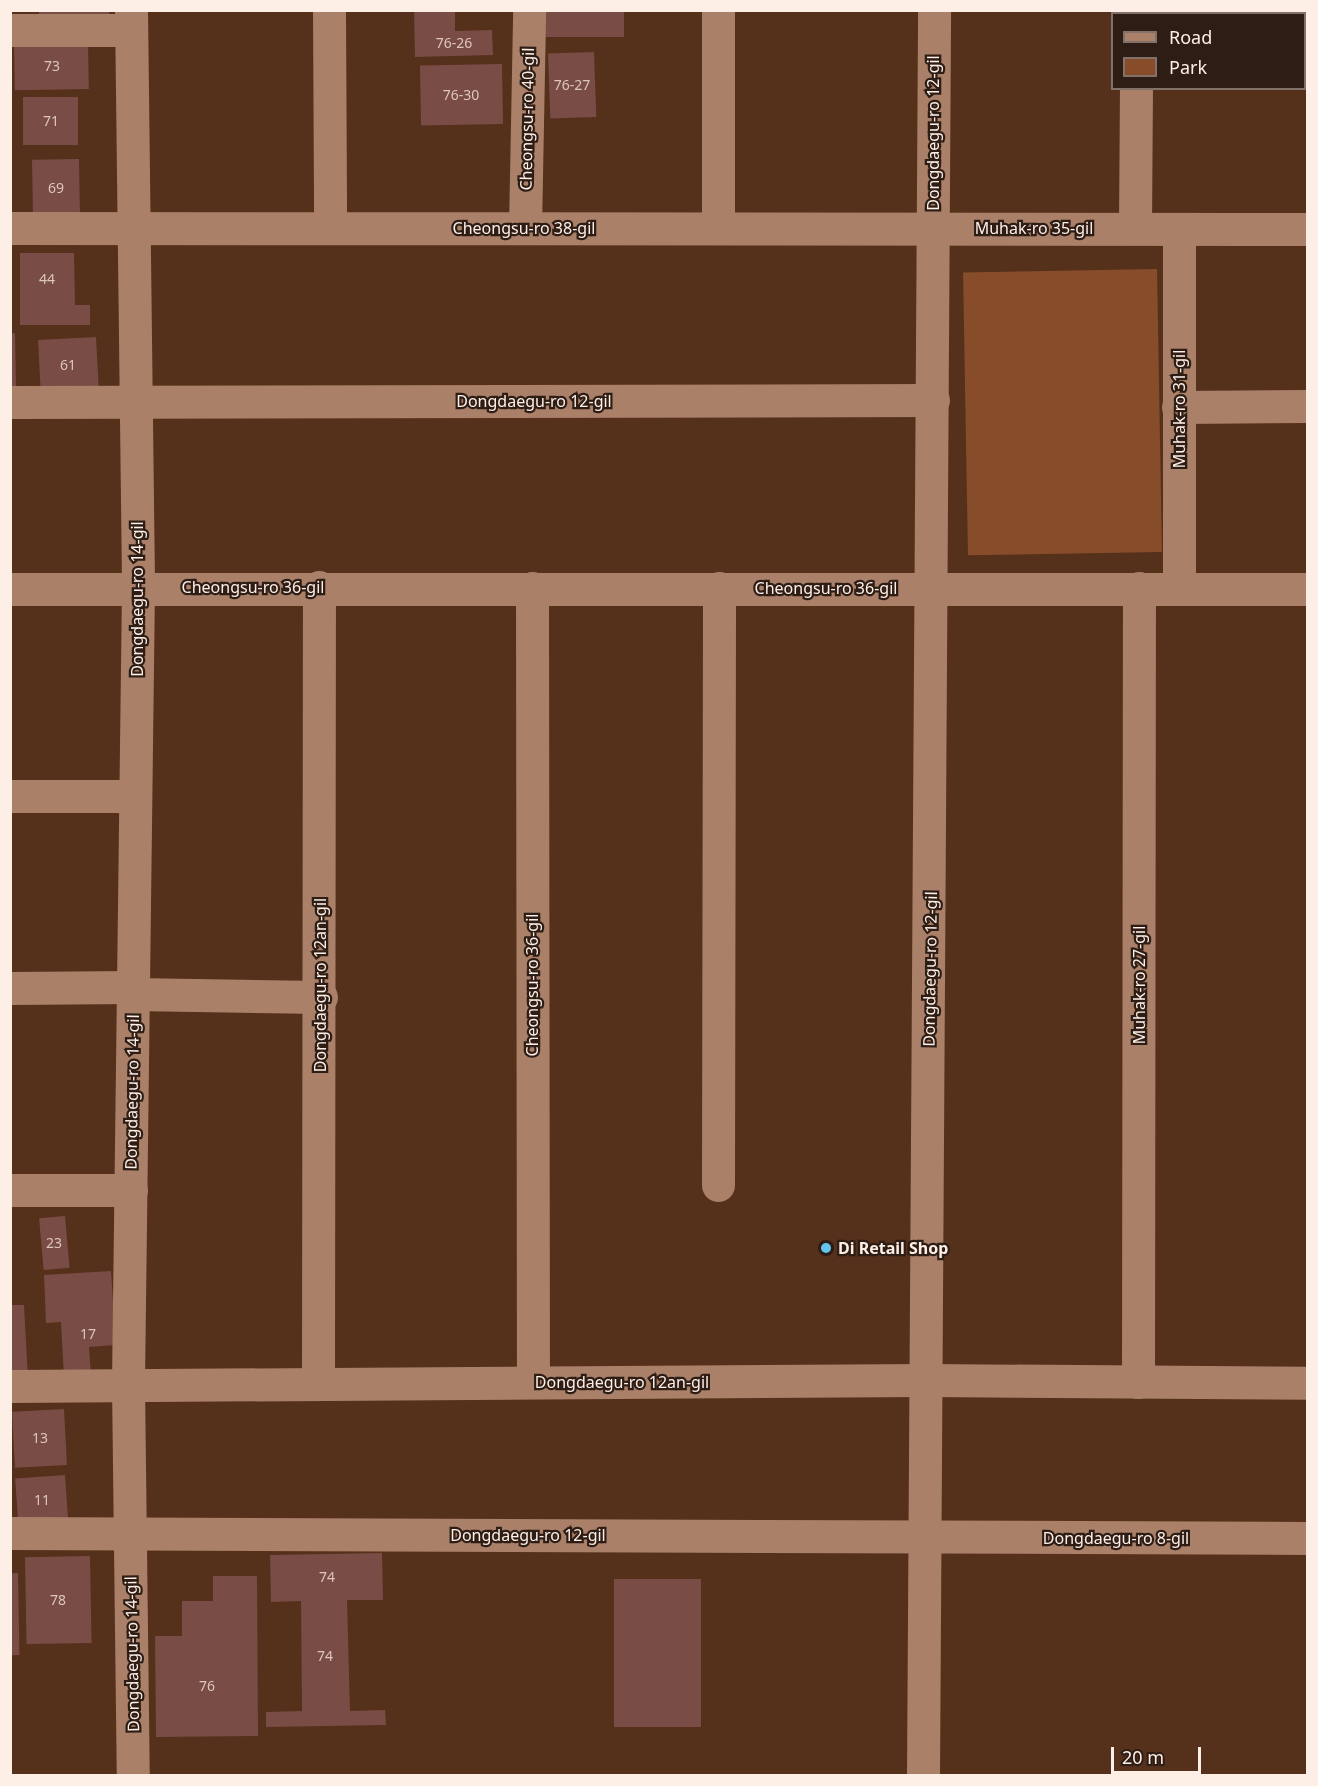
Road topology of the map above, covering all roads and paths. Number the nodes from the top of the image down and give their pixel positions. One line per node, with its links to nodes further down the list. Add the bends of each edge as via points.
1 (328, 10): 10 (street)
2 (529, 10): 11 (street, Cheongsu-ro 40-gil)
3 (718, 10): 12 (street)
4 (934, 10): 13 (street, Dongdaegu-ro 12-gil)
5 (131, 20): 6 (street, Dongdaegu-ro 14-gil); 8 (street, Dongdaegu-ro 14-gil)
6 (10, 30)
7 (1136, 90): 14 (street)
8 (134, 227): 9 (street, Cheongsu-ro 38-gil); 10 (street, Cheongsu-ro 38-gil); 19 (street, Dongdaegu-ro 14-gil)
9 (10, 228)
10 (330, 228): 11 (street, Cheongsu-ro 38-gil)
11 (525, 228): 12 (street, Cheongsu-ro 38-gil)
12 (718, 228): 13 (street, Cheongsu-ro 38-gil)
13 (932, 228): 14 (street, Muhak-ro 35-gil); 17 (street, Dongdaegu-ro 12-gil)
14 (1135, 228): 15 (street, Muhak-ro 35-gil)
15 (1179, 229): 16 (street, Muhak-ro 35-gil); 21 (street, Muhak-ro 31-gil)
16 (1308, 229)
17 (933, 400): 19 (street, Dongdaegu-ro 12-gil); 27 (street, Dongdaegu-ro 12-gil)
18 (10, 402): 19 (street)
19 (136, 402): 22 (street, Dongdaegu-ro 14-gil)
20 (1308, 406): 21 (street)
21 (1179, 407): 29 (street, Muhak-ro 31-gil)
22 (138, 587): 23 (street, Cheongsu-ro 36-gil); 24 (street, Cheongsu-ro 36-gil); 32 (street, Dongdaegu-ro 14-gil)
23 (320, 587): 25 (street, Cheongsu-ro 36-gil); 35 (street, Dongdaegu-ro 12an-gil)
24 (10, 588)
25 (532, 588): 26 (street, Cheongsu-ro 36-gil); 40 (street, Cheongsu-ro 36-gil)
26 (718, 588): 27 (street, Cheongsu-ro 36-gil); 36 (street)
27 (933, 588): 28 (street); 39 (street, Dongdaegu-ro 12-gil)
28 (1139, 588): 29 (street); 41 (street, Muhak-ro 27-gil)
29 (1179, 588): 30 (street)
30 (1308, 589)
31 (10, 796): 32 (street)
32 (135, 796): 34 (street, Dongdaegu-ro 14-gil)
33 (10, 988): 34 (street)
34 (133, 991): 35 (street, Dongdaegu-ro 14-gil); 38 (street, Dongdaegu-ro 14-gil)
35 (321, 997): 42 (street, Dongdaegu-ro 12an-gil)
36 (718, 1185)
37 (10, 1190): 38 (street, Dongdaegu-ro 14-gil)
38 (131, 1190): 44 (street, Dongdaegu-ro 14-gil)
39 (926, 1380): 40 (street, Dongdaegu-ro 12an-gil); 41 (street); 48 (street, Dongdaegu-ro 12-gil)
40 (533, 1382): 42 (street, Dongdaegu-ro 12an-gil)
41 (1138, 1382): 43 (street)
42 (318, 1383): 44 (street, Dongdaegu-ro 12an-gil)
43 (1308, 1383)
44 (128, 1384): 45 (street); 46 (street, Dongdaegu-ro 14-gil)
45 (10, 1386)
46 (130, 1532): 47 (street); 48 (street, Dongdaegu-ro 12-gil); 50 (street, Dongdaegu-ro 14-gil)
47 (10, 1533)
48 (925, 1538): 49 (street, Dongdaegu-ro 8-gil); 51 (street, Dongdaegu-ro 12-gil)
49 (1308, 1538)
50 (133, 1776)
51 (923, 1776)

